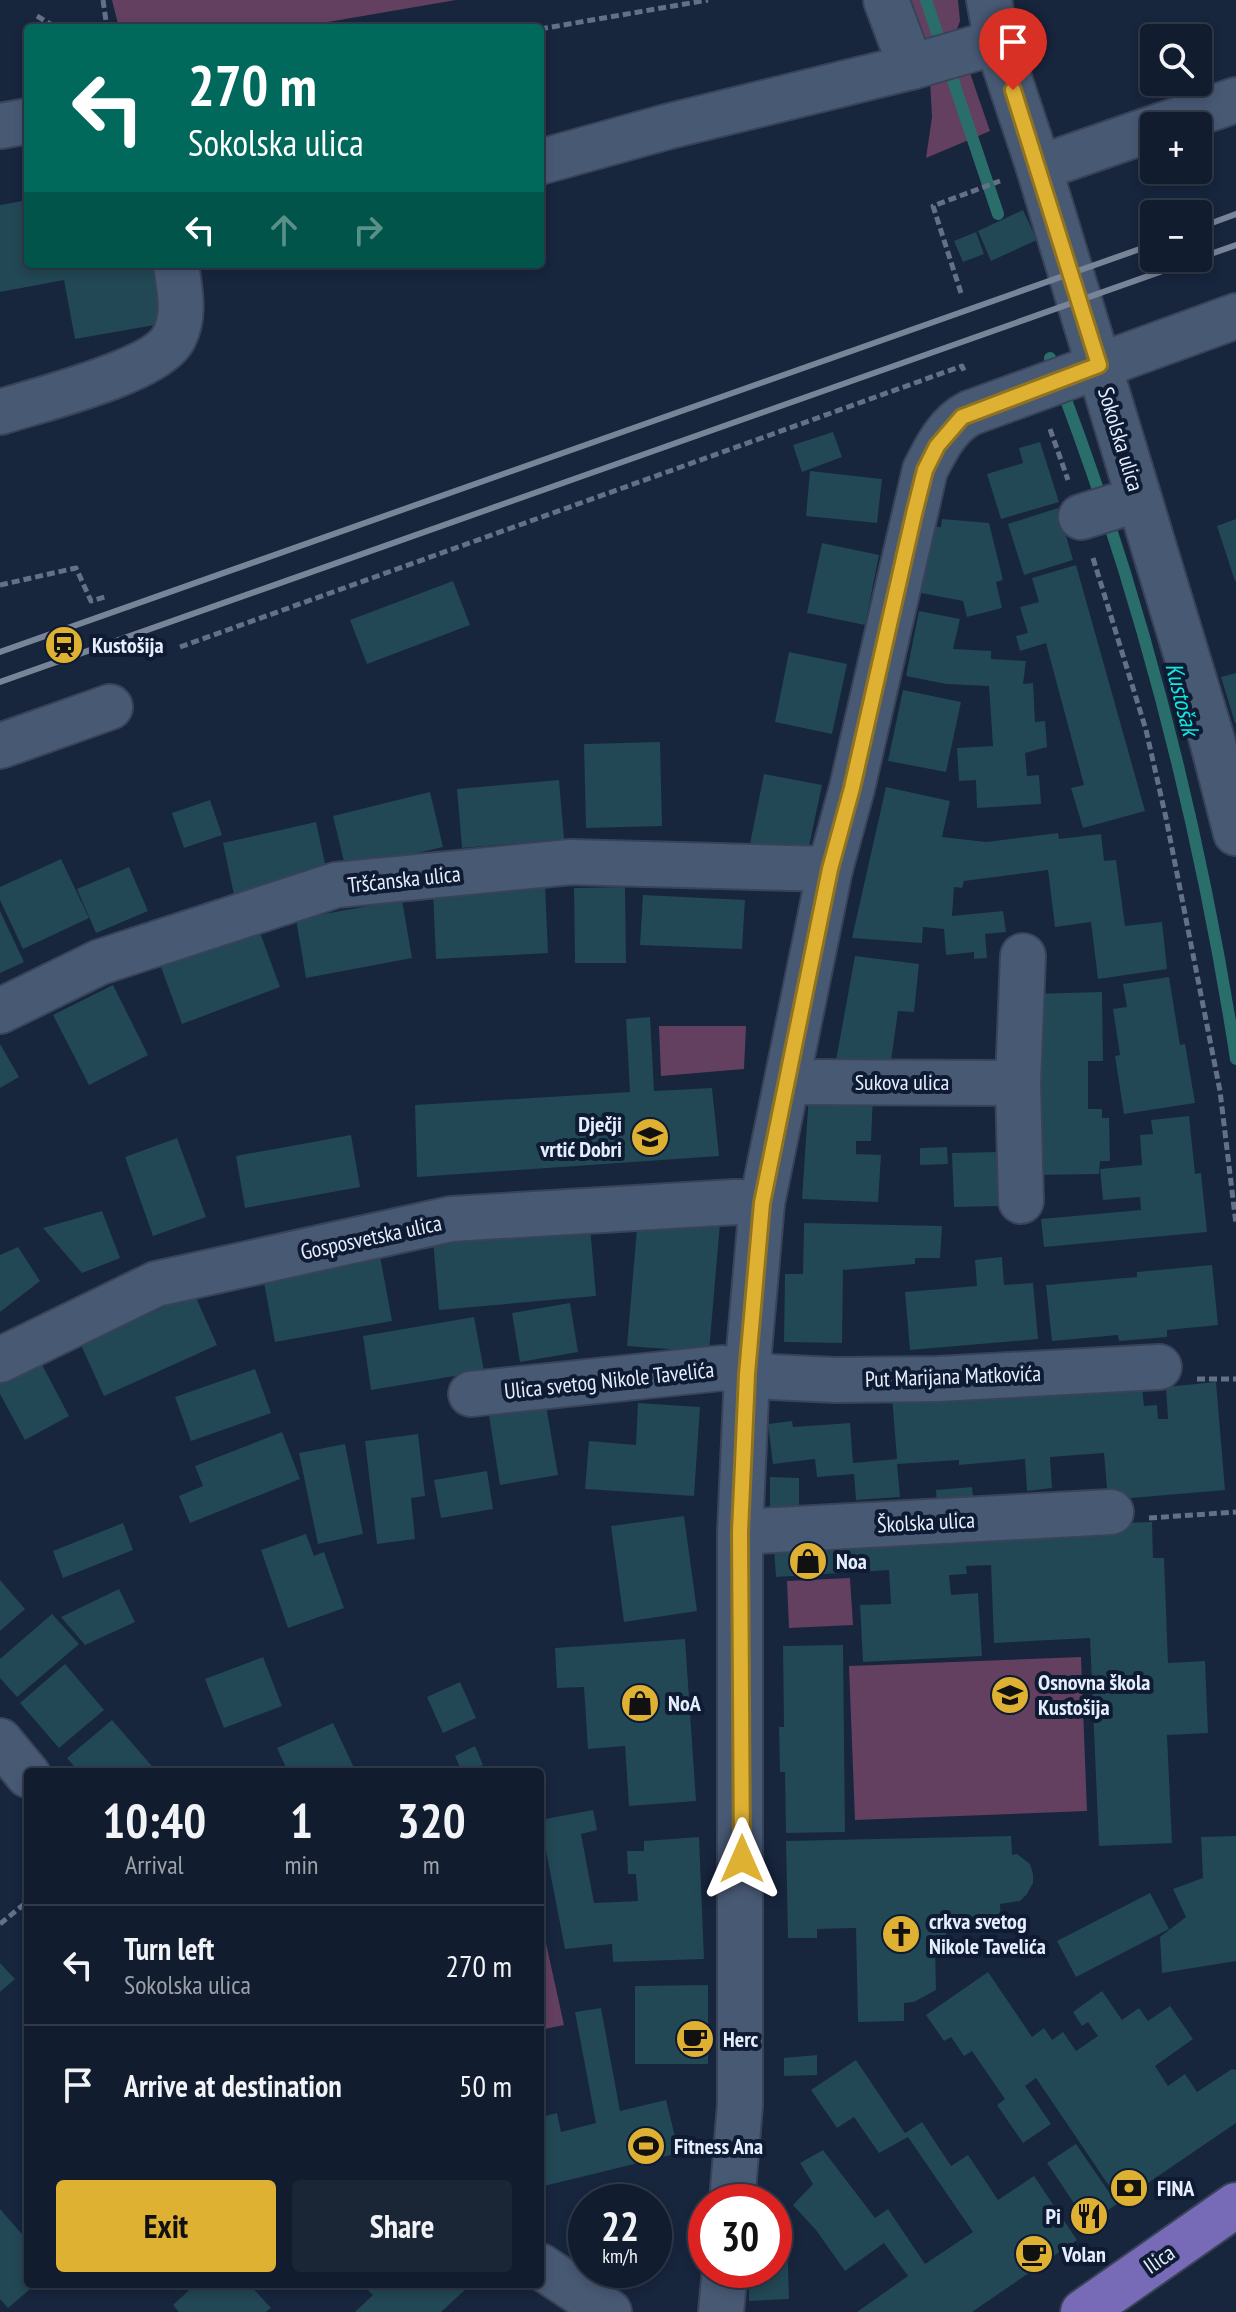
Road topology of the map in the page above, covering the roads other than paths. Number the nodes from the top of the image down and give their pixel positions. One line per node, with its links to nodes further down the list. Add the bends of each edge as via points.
1 (886, 0): 3 (street, via 896,32)
2 (984, 30): 3 (street); 10 (street, Sokolska ulica)
3 (917, 66): 9 (street)
4 (1236, 100): 5 (street)
5 (1201, 112)
6 (24, 122): 7 (street)
7 (0, 126)
8 (1140, 133): 10 (street)
9 (544, 161)
10 (1025, 172): 13 (street, Sokolska ulica)
11 (177, 268): 14 (street, via 182,311 174,338 163,352 128,370)
12 (1236, 316): 13 (street, Ulica svetog Nikole Tavelića)
13 (1068, 386): 17 (street, Sokolska ulica, via 1107,509 1211,736); 18 (street, Ulica svetog Nikole Tavelića, via 962,417 925,470)
14 (0, 412)
15 (110, 707): 16 (street)
16 (0, 746)
17 (1236, 833)
18 (830, 869): 20 (street, Tršćanska ulica, via 571,862 336,885 100,962); 21 (street, Ulica svetog Nikole Tavelića)
19 (1023, 956): 22 (street)
20 (0, 1011)
21 (787, 1082): 22 (street, Sukova ulica); 24 (street, Ulica svetog Nikole Tavelića)
22 (1018, 1083): 23 (street)
23 (1021, 1201)
24 (762, 1203): 25 (street, Gosposvetska ulica, via 451,1219 156,1284); 27 (street, Ulica svetog Nikole Tavelića)
25 (0, 1360)
26 (1159, 1367): 27 (street, Put Marijana Matkovića, via 938,1379)
27 (747, 1374): 28 (street, Ulica svetog Nikole Tavelića, via 722,1368); 30 (street, Ulica svetog Nikole Tavelića)
28 (471, 1394)
29 (1111, 1512): 30 (street, Školska ulica)
30 (740, 1532): 33 (street, Ulica svetog Nikole Tavelića, via 742,1948)
31 (0, 1741): 32 (street)
32 (24, 1770)
33 (734, 2183)
34 (1236, 2205): 37 (main road, Ilica)
35 (544, 2269): 36 (street)
36 (609, 2312)
37 (1083, 2312)

